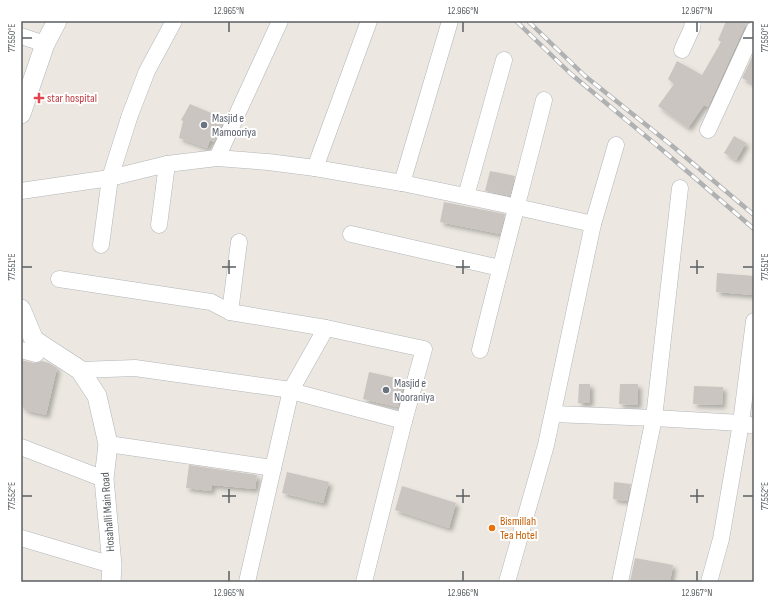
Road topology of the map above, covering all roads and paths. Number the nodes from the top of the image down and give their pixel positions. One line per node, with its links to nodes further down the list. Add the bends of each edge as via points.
1 (57, 21): 9 (street)
2 (174, 21): 20 (street, via 147,71)
3 (280, 21): 17 (street)
4 (369, 21): 19 (street)
5 (450, 21): 21 (street)
6 (693, 21): 10 (street)
7 (754, 30): 15 (street)
8 (21, 36): 9 (street)
9 (45, 44): 12 (street)
10 (682, 50)
11 (504, 60): 24 (street)
12 (24, 95): 14 (street)
13 (544, 100): 25 (street)
14 (21, 114)
15 (708, 130)
16 (616, 145): 26 (street)
17 (217, 158): 18 (street); 19 (street)
18 (167, 164): 20 (street); 27 (street)
19 (316, 168): 21 (street)
20 (110, 178): 23 (street); 30 (street)
21 (402, 183): 24 (street)
22 (680, 188): 42 (street)
23 (21, 191)
24 (466, 196): 25 (street)
25 (517, 207): 26 (street); 31 (street)
26 (592, 224): 41 (street)
27 (159, 225)
28 (350, 234): 31 (street)
29 (239, 242): 34 (street)
30 (102, 245)
31 (500, 268): 38 (street)
32 (59, 279): 34 (street, via 211,302)
33 (21, 309): 37 (street, Hosahalli Main Road)
34 (230, 312): 36 (street)
35 (754, 321): 44 (street)
36 (326, 328): 40 (street); 43 (street, via 424,349)
37 (27, 345): 39 (street, Hosahalli Main Road)
38 (480, 350)
39 (80, 370): 40 (street, via 135,368); 45 (street, Hosahalli Main Road, via 97,396)
40 (291, 390): 43 (street); 47 (street)
41 (553, 414): 42 (street); 53 (street)
42 (654, 418): 44 (street); 54 (street)
43 (404, 421): 52 (street)
44 (747, 424): 55 (street)
45 (108, 444): 47 (street); 48 (street, Hosahalli Main Road)
46 (21, 447): 48 (street)
47 (273, 468): 51 (street)
48 (104, 479): 50 (street, Hosahalli Main Road)
49 (21, 538): 50 (street)
50 (111, 573)
51 (247, 582)
52 (364, 582)
53 (507, 582)
54 (620, 582)
55 (709, 582)

